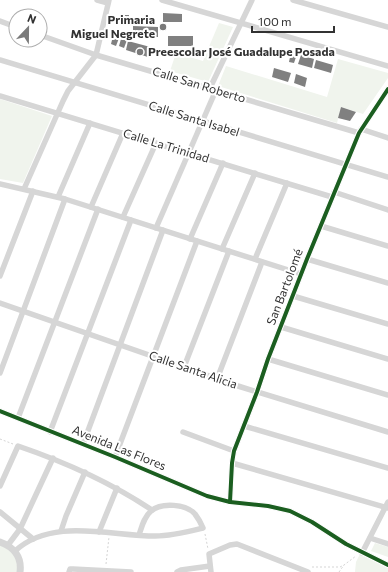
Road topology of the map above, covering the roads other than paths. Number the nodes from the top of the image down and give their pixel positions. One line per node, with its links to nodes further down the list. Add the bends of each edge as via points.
1 (97, 0): 5 (street)
2 (162, 0): 6 (street)
3 (252, 0): 6 (street)
4 (293, 0): 7 (street)
5 (108, 2): 9 (street)
6 (242, 23): 11 (street); 13 (street)
7 (388, 27)
8 (48, 38): 9 (street, Calle San Roberto)
9 (96, 55): 12 (street); 13 (street, Calle San Roberto)
10 (0, 60): 12 (street, Calle Santa Isabel)
11 (388, 66)
12 (75, 83): 19 (street); 20 (street, Calle Santa Isabel)
13 (210, 88): 15 (street, Calle San Roberto)
14 (388, 89): 17 (street, San Bartolomé)
15 (216, 90): 20 (street); 22 (street, Calle San Roberto)
16 (0, 96): 19 (street, Calle La Trinidad)
17 (381, 100): 18 (street); 22 (street, San Bartolomé)
18 (388, 103)
19 (57, 113): 21 (street, Calle La Trinidad); 33 (street)
20 (204, 121): 26 (street); 28 (street, Calle Santa Isabel)
21 (90, 123): 23 (street, Calle La Trinidad); 36 (street)
22 (360, 131): 24 (street, Calle San Roberto); 28 (street, San Bartolomé)
23 (123, 132): 25 (street, Calle La Trinidad); 38 (street)
24 (388, 138)
25 (156, 143): 26 (street, Calle La Trinidad); 41 (street)
26 (190, 153): 27 (street, Calle La Trinidad); 44 (street)
27 (223, 164): 29 (street, Calle La Trinidad); 46 (street)
28 (346, 165): 30 (street, Calle Santa Isabel); 35 (street, San Bartolomé)
29 (255, 173): 31 (street, Calle La Trinidad); 49 (street)
30 (388, 177)
31 (288, 183): 35 (street, Calle La Trinidad); 52 (street)
32 (0, 184): 33 (street)
33 (24, 189): 34 (street)
34 (33, 191): 36 (street); 55 (street)
35 (333, 195): 40 (street, Calle La Trinidad); 43 (street, San Bartolomé)
36 (58, 197): 37 (street)
37 (65, 199): 38 (street); 59 (street)
38 (91, 207): 39 (street)
39 (98, 209): 41 (street); 60 (street)
40 (388, 210)
41 (123, 217): 42 (street)
42 (130, 220): 44 (street); 63 (street)
43 (321, 226): 48 (street); 51 (street, San Bartolomé)
44 (156, 228): 45 (street)
45 (163, 230): 46 (street); 64 (street)
46 (190, 239): 47 (street)
47 (196, 241): 49 (street); 65 (street)
48 (388, 246)
49 (222, 249): 50 (street)
50 (229, 251): 52 (street); 68 (street)
51 (307, 259): 54 (street, San Bartolomé); 56 (street)
52 (255, 260): 53 (street)
53 (262, 262): 54 (street); 70 (street)
54 (301, 274): 57 (street, San Bartolomé)
55 (0, 276)
56 (388, 283)
57 (293, 296): 61 (street); 62 (street, San Bartolomé)
58 (0, 303): 59 (street, Calle Santa Alicia)
59 (23, 311): 60 (street, Calle Santa Alicia); 69 (street)
60 (55, 322): 63 (street, Calle Santa Alicia); 74 (street)
61 (388, 324)
62 (281, 327): 66 (street, San Bartolomé); 67 (street)
63 (88, 334): 64 (street, Calle Santa Alicia); 76 (street)
64 (120, 345): 65 (street, Calle Santa Alicia); 79 (street)
65 (153, 356): 68 (street, Calle Santa Alicia); 81 (street)
66 (268, 359): 71 (street, San Bartolomé); 72 (street)
67 (388, 359)
68 (184, 367): 70 (street, Calle Santa Alicia)
69 (0, 373)
70 (217, 379): 71 (street, Calle Santa Alicia)
71 (257, 392): 75 (street, San Bartolomé); 78 (street, Calle Santa Alicia)
72 (388, 395)
73 (0, 411): 74 (street, Avenida Las Flores)
74 (18, 418): 76 (street, Avenida Las Flores)
75 (244, 426): 80 (street, San Bartolomé); 84 (street)
76 (50, 432): 79 (street, Avenida Las Flores)
77 (183, 432): 80 (street)
78 (388, 432)
79 (83, 444): 81 (street, Avenida Las Flores)
80 (234, 451): 83 (street, San Bartolomé)
81 (115, 456): 88 (street, Avenida Las Flores, via 208,496)
82 (53, 458): 85 (street); 86 (street, via 18,446); 92 (street)
83 (232, 463): 88 (street, San Bartolomé); 89 (street)
84 (388, 468)
85 (86, 472): 87 (street); 93 (street)
86 (0, 486)
87 (117, 488): 90 (street); 94 (street)
88 (230, 502): 102 (street, Avenida Las Flores, via 290,511)
89 (387, 505): 96 (street)
90 (152, 510): 95 (street, via 144,521); 95 (street, via 168,505 183,507 194,514 203,528 168,535)
91 (0, 512): 92 (street)
92 (20, 529): 97 (street); 100 (street)
93 (61, 531): 94 (street); 97 (street)
94 (99, 532): 95 (street)
95 (139, 535)
96 (370, 538): 99 (street); 102 (street)
97 (33, 539): 101 (street)
98 (0, 542): 100 (street)
99 (388, 544)
100 (8, 545): 101 (street)
101 (15, 550): 106 (street, via 20,561)
102 (362, 553): 103 (street, Avenida Las Flores)
103 (388, 565)
104 (211, 569): 105 (street, via 209,554 237,544); 109 (street)
105 (309, 570)
106 (20, 572)
107 (69, 572): 108 (street, via 70,569)
108 (131, 572)
109 (177, 572)

